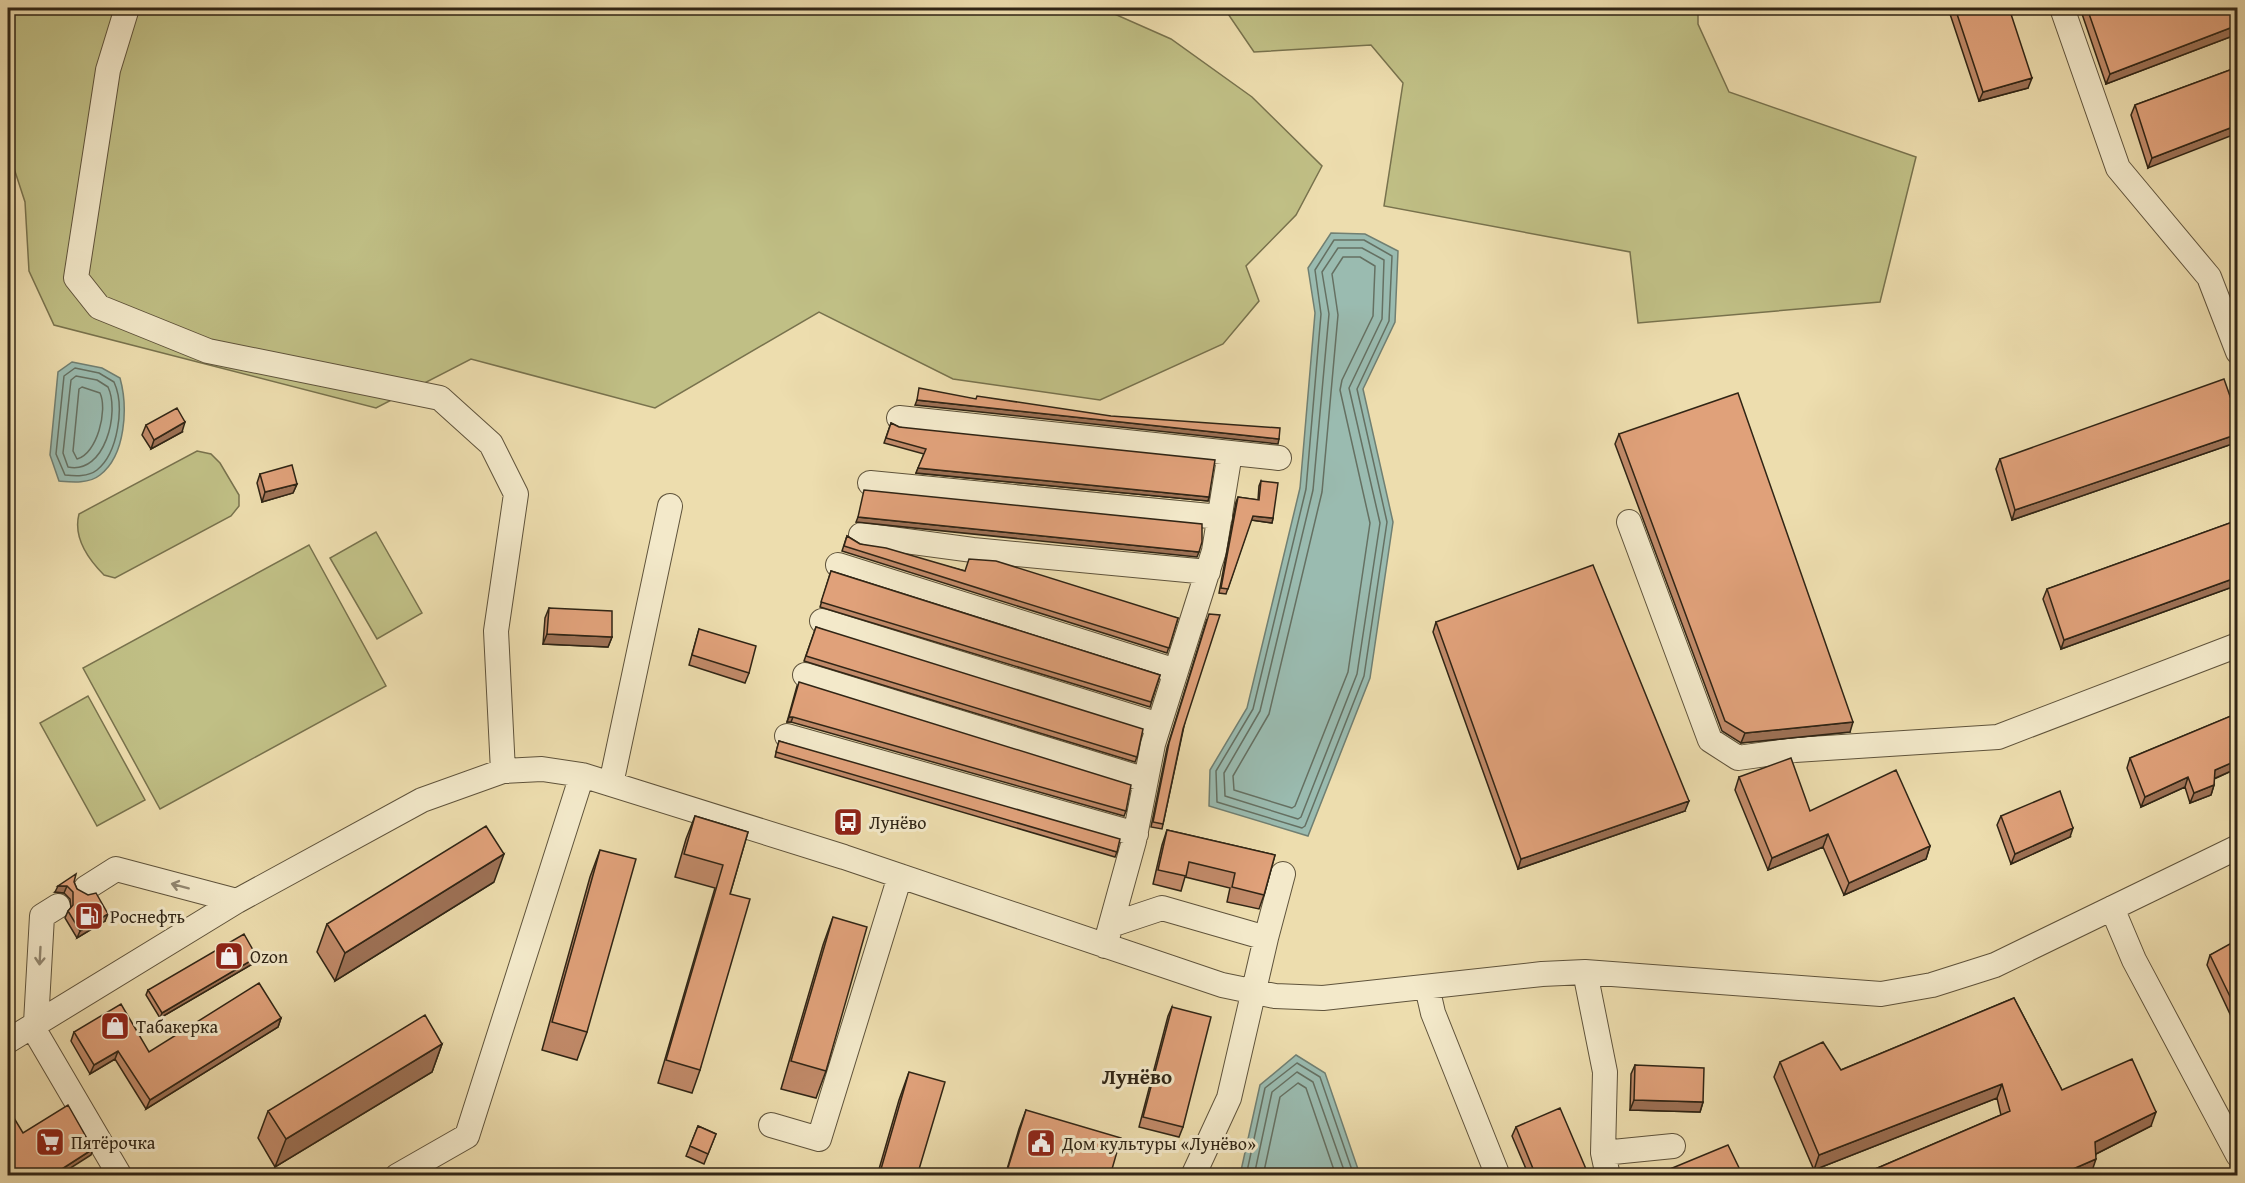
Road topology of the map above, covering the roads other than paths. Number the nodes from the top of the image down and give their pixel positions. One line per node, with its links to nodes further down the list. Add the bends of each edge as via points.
1 (127, 8): 20 (street, via 108,70 76,278 99,307 208,351 440,398 491,444 516,494 496,631)
2 (2062, 8): 3 (street, via 2118,168 2209,277)
3 (2238, 352)
4 (899, 418): 5 (street)
5 (1230, 453): 6 (street); 9 (street)
6 (1279, 458)
7 (870, 483): 9 (street)
8 (670, 506): 23 (street)
9 (1220, 517): 13 (street)
10 (1629, 522): 15 (street, via 1710,740 1738,758 1795,750 1998,737)
11 (861, 535): 13 (street, via 973,550)
12 (838, 565): 16 (street)
13 (1208, 572): 16 (street)
14 (822, 621): 18 (street)
15 (2238, 645)
16 (1176, 671): 18 (street)
17 (805, 675): 22 (street)
18 (1159, 725): 22 (street)
19 (787, 736): 24 (street)
20 (503, 771): 21 (street, via 542,769); 29 (street, via 422,800)
21 (582, 775): 23 (street); 44 (street, via 467,1136)
22 (1146, 780): 24 (street)
23 (611, 784): 27 (street)
24 (1136, 834): 32 (street)
25 (2238, 847): 31 (street)
26 (1283, 874): 33 (street)
27 (900, 876): 32 (street); 39 (street, via 819,1139)
28 (86, 888): 29 (street, one-way to 28, via 116,869)
29 (237, 901): 37 (street)
30 (58, 906): 37 (street, one-way to 37, via 42,916)
31 (2112, 908): 34 (street, via 1995,965 1932,985 1881,994); 41 (street, via 2134,960)
32 (1108, 936): 33 (street, via 1162,908); 36 (street, via 1222,985)
33 (1266, 938): 36 (street)
34 (1585, 972): 35 (street); 42 (street, via 1605,1072)
35 (1426, 987): 36 (street, via 1323,998); 46 (street)
36 (1252, 991): 45 (street, via 1229,1098)
37 (34, 1025): 38 (street); 43 (street)
38 (8, 1041)
39 (771, 1125)
40 (1672, 1146): 42 (street)
41 (2238, 1155)
42 (1605, 1164)
43 (120, 1176)
44 (397, 1176)
45 (1193, 1176)
46 (1498, 1176)

